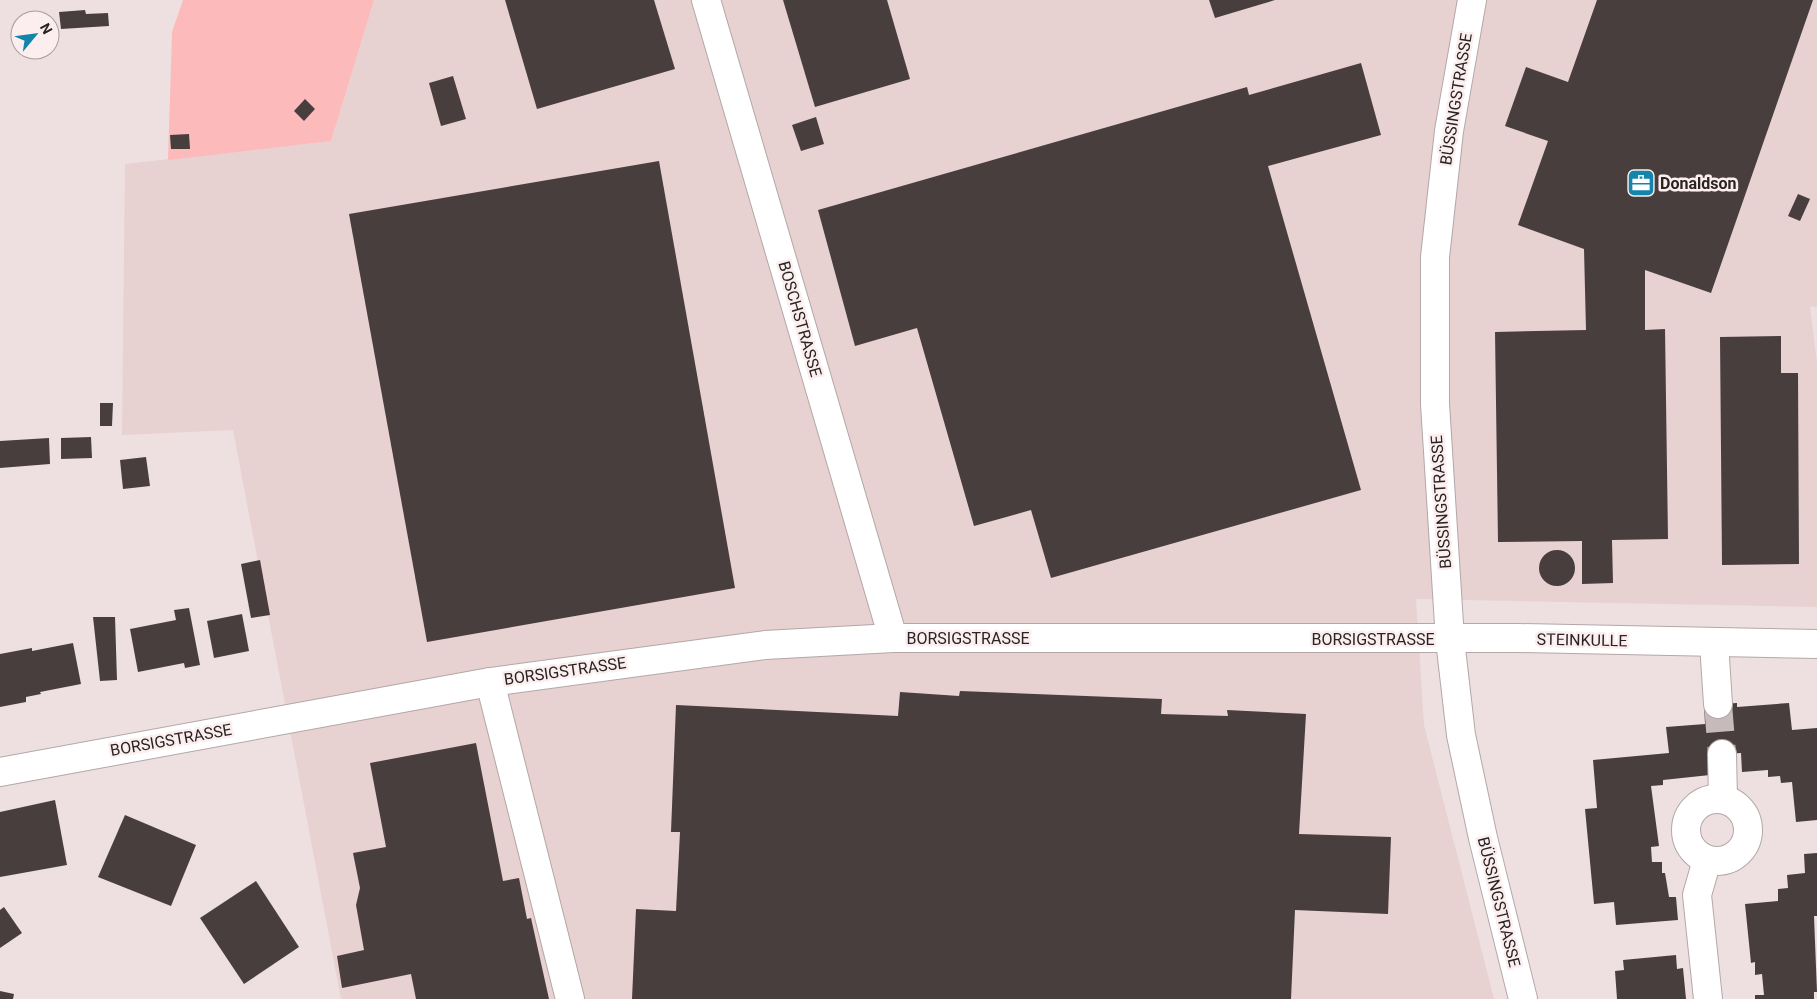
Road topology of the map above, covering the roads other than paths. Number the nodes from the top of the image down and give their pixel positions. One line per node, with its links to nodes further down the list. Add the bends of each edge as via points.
1 (706, 0): 3 (street, BOSCHSTRASSE)
2 (1472, 0): 4 (street, BÜSSINGSTRASSE, via 1449,131 1435,257 1435,404)
3 (893, 638): 4 (street, BORSIGSTRASSE); 7 (street, BORSIGSTRASSE, via 765,644)
4 (1450, 640): 5 (street, STEINKULLE, via 1519,638); 14 (street, BÜSSINGSTRASSE, via 1463,745)
5 (1714, 643): 6 (street, STEINKULLE); 8 (street)
6 (1817, 644)
7 (490, 682): 10 (street, BORSIGSTRASSE); 13 (street, BORSIGSTRASSE)
8 (1718, 704)
9 (1722, 754): 11 (street)
10 (0, 772)
11 (1723, 799): 12 (street, via 1703,802 1688,816 1686,837 1690,847); 12 (street, via 1733,802 1746,818 1748,838 1736,855 1717,862)
12 (1707, 860): 15 (street, via 1697,895)
13 (570, 999)
14 (1523, 999)
15 (1708, 999)

